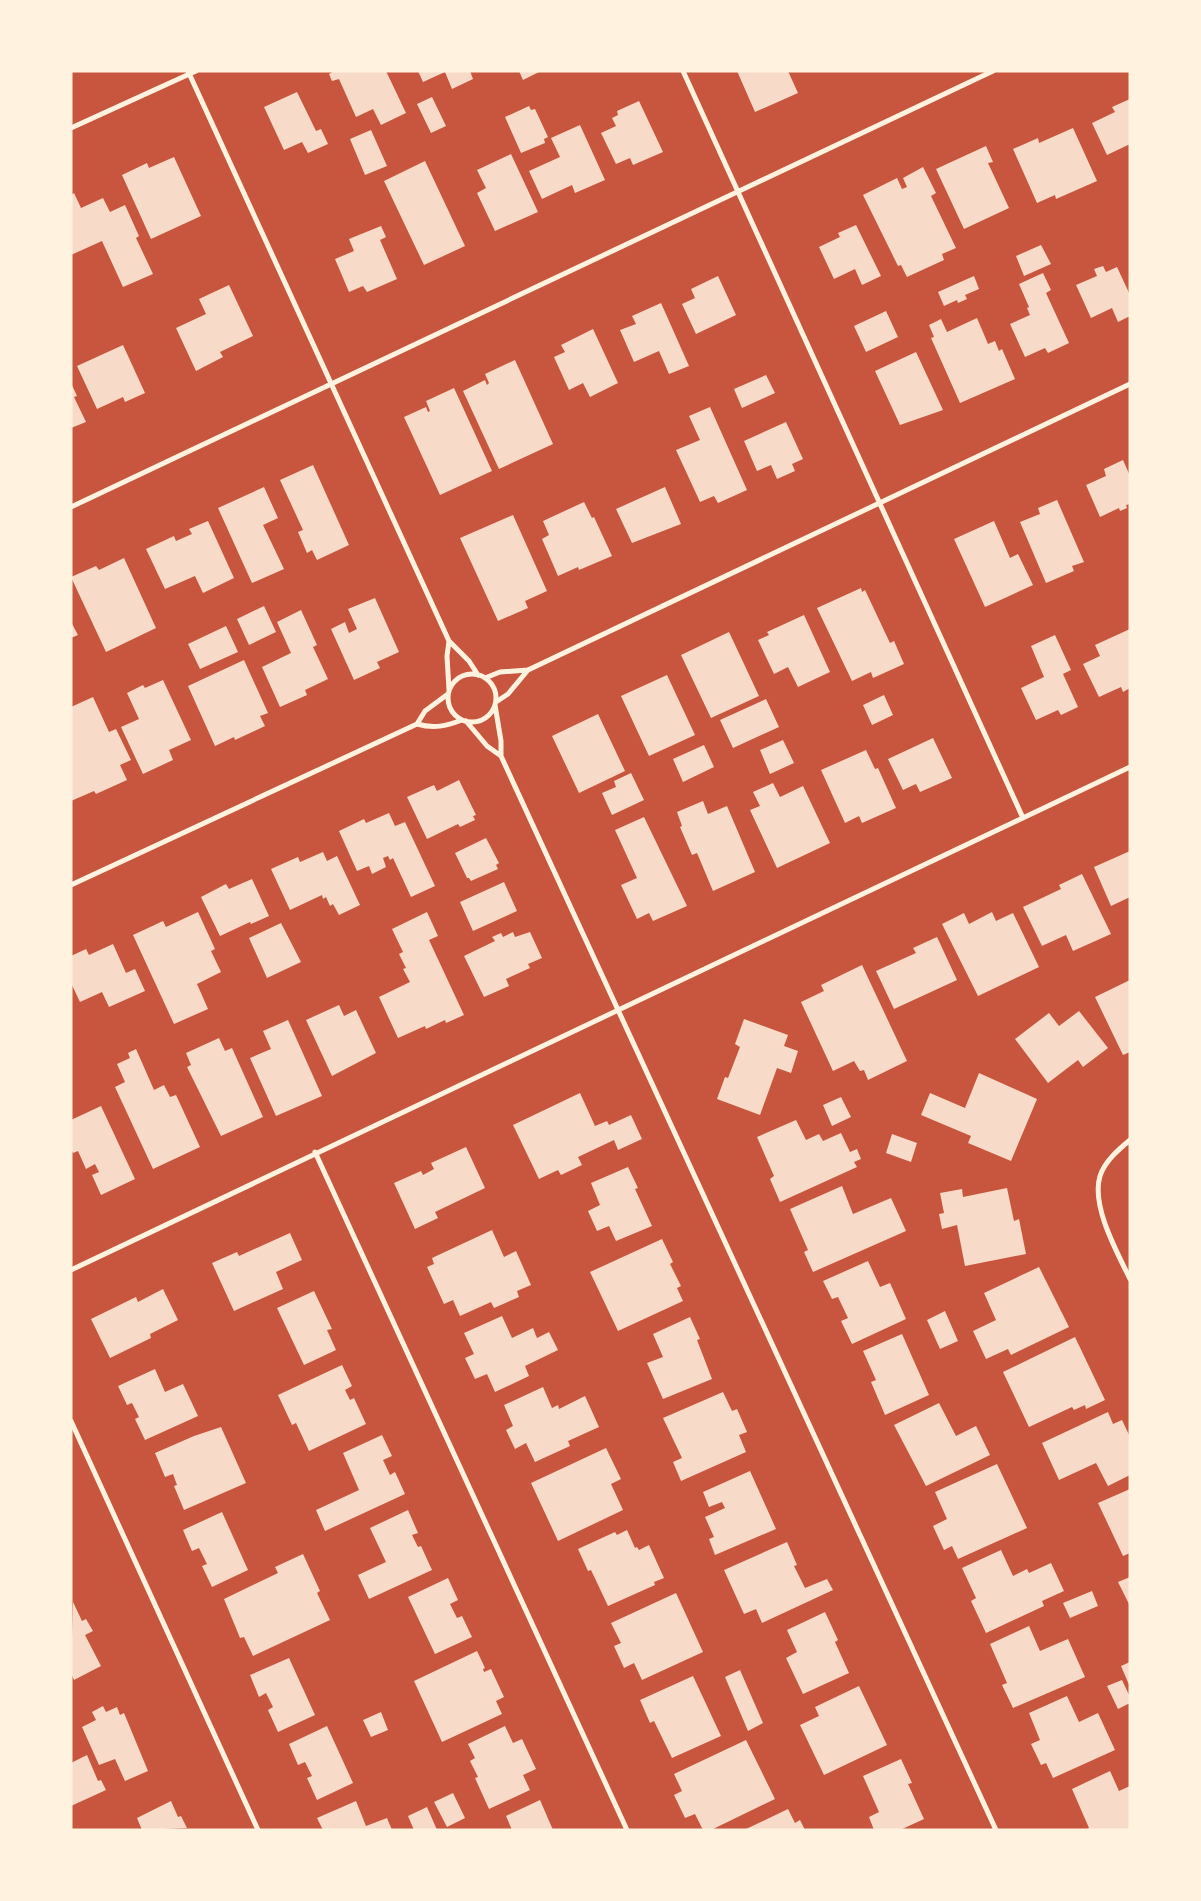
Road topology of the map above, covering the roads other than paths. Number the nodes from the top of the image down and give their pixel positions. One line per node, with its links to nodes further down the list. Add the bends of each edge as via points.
1 (196, 71): 4 (street)
2 (683, 71): 6 (street)
3 (993, 71): 6 (street)
4 (189, 73): 5 (street); 7 (street)
5 (71, 128)
6 (738, 191): 7 (street); 9 (street)
7 (330, 384): 10 (street); 11 (street)
8 (1130, 384): 9 (street)
9 (878, 502): 12 (street); 21 (street)
10 (71, 507)
11 (449, 641): 13 (street); 15 (street, via 446,656)
12 (528, 670): 14 (street, via 500,672); 16 (street)
13 (478, 675): 14 (street); 15 (street, via 458,679)
14 (485, 678): 16 (street, via 494,689)
15 (449, 692): 17 (street, via 452,712); 18 (street, via 425,711)
16 (495, 704): 17 (street, via 491,712 480,720); 19 (street)
17 (464, 721): 18 (street, via 445,726); 19 (street)
18 (417, 724): 22 (street)
19 (501, 756): 23 (street)
20 (1130, 767): 21 (street)
21 (1023, 818): 23 (street)
22 (71, 885)
23 (619, 1011): 25 (street); 31 (street)
24 (1130, 1140): 27 (street, via 1109,1161 1100,1176 1098,1190 1104,1219)
25 (315, 1152): 26 (street); 30 (street)
26 (71, 1270)
27 (1130, 1279)
28 (71, 1421): 29 (street)
29 (258, 1830)
30 (627, 1830)
31 (996, 1830)

